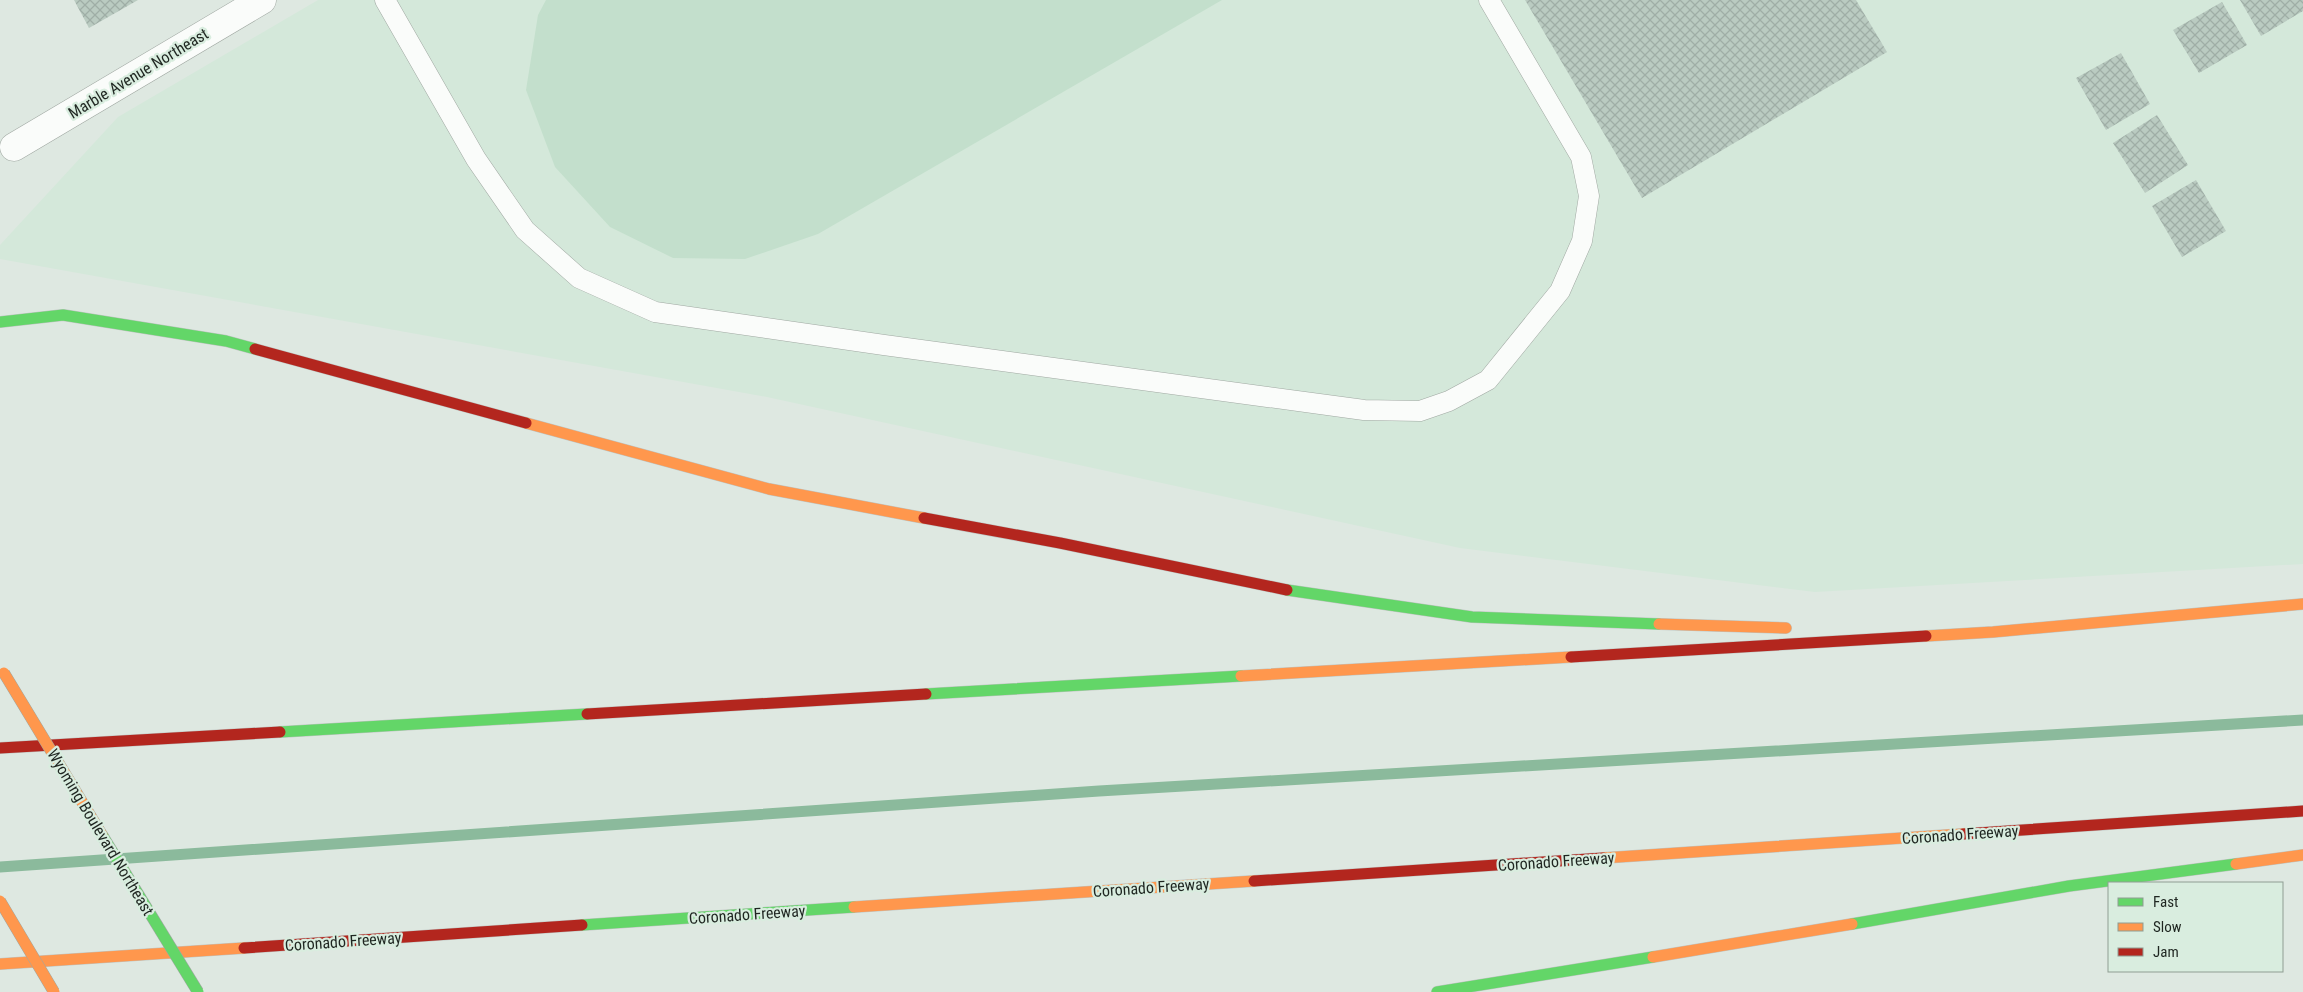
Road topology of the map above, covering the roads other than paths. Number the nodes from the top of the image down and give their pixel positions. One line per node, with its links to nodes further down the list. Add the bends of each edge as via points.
1 (262, 0): 4 (street, Marble Avenue Northeast)
2 (385, 0): 3 (lane, via 476,159 525,230 579,278 655,312 1354,409 1420,411 1449,401 1488,380 1560,291 1582,241 1589,196 1581,157)
3 (1489, 0)
4 (7, 143)
5 (0, 322): 7 (main road, via 63,315 226,341 769,489 1060,543 1295,592 1472,617)
6 (2303, 604): 9 (main road)
7 (1798, 628)
8 (1847, 629): 9 (main road)
9 (1993, 632): 11 (main road)
10 (4, 673): 17 (main road, Wyoming Boulevard Northeast, bridge)
11 (0, 748)
12 (2303, 811): 15 (main road, Coronado Freeway)
13 (2303, 855): 18 (main road, via 2069,886)
14 (0, 901): 16 (main road, bridge)
15 (0, 964)
16 (54, 992)
17 (198, 992)
18 (1437, 992)

